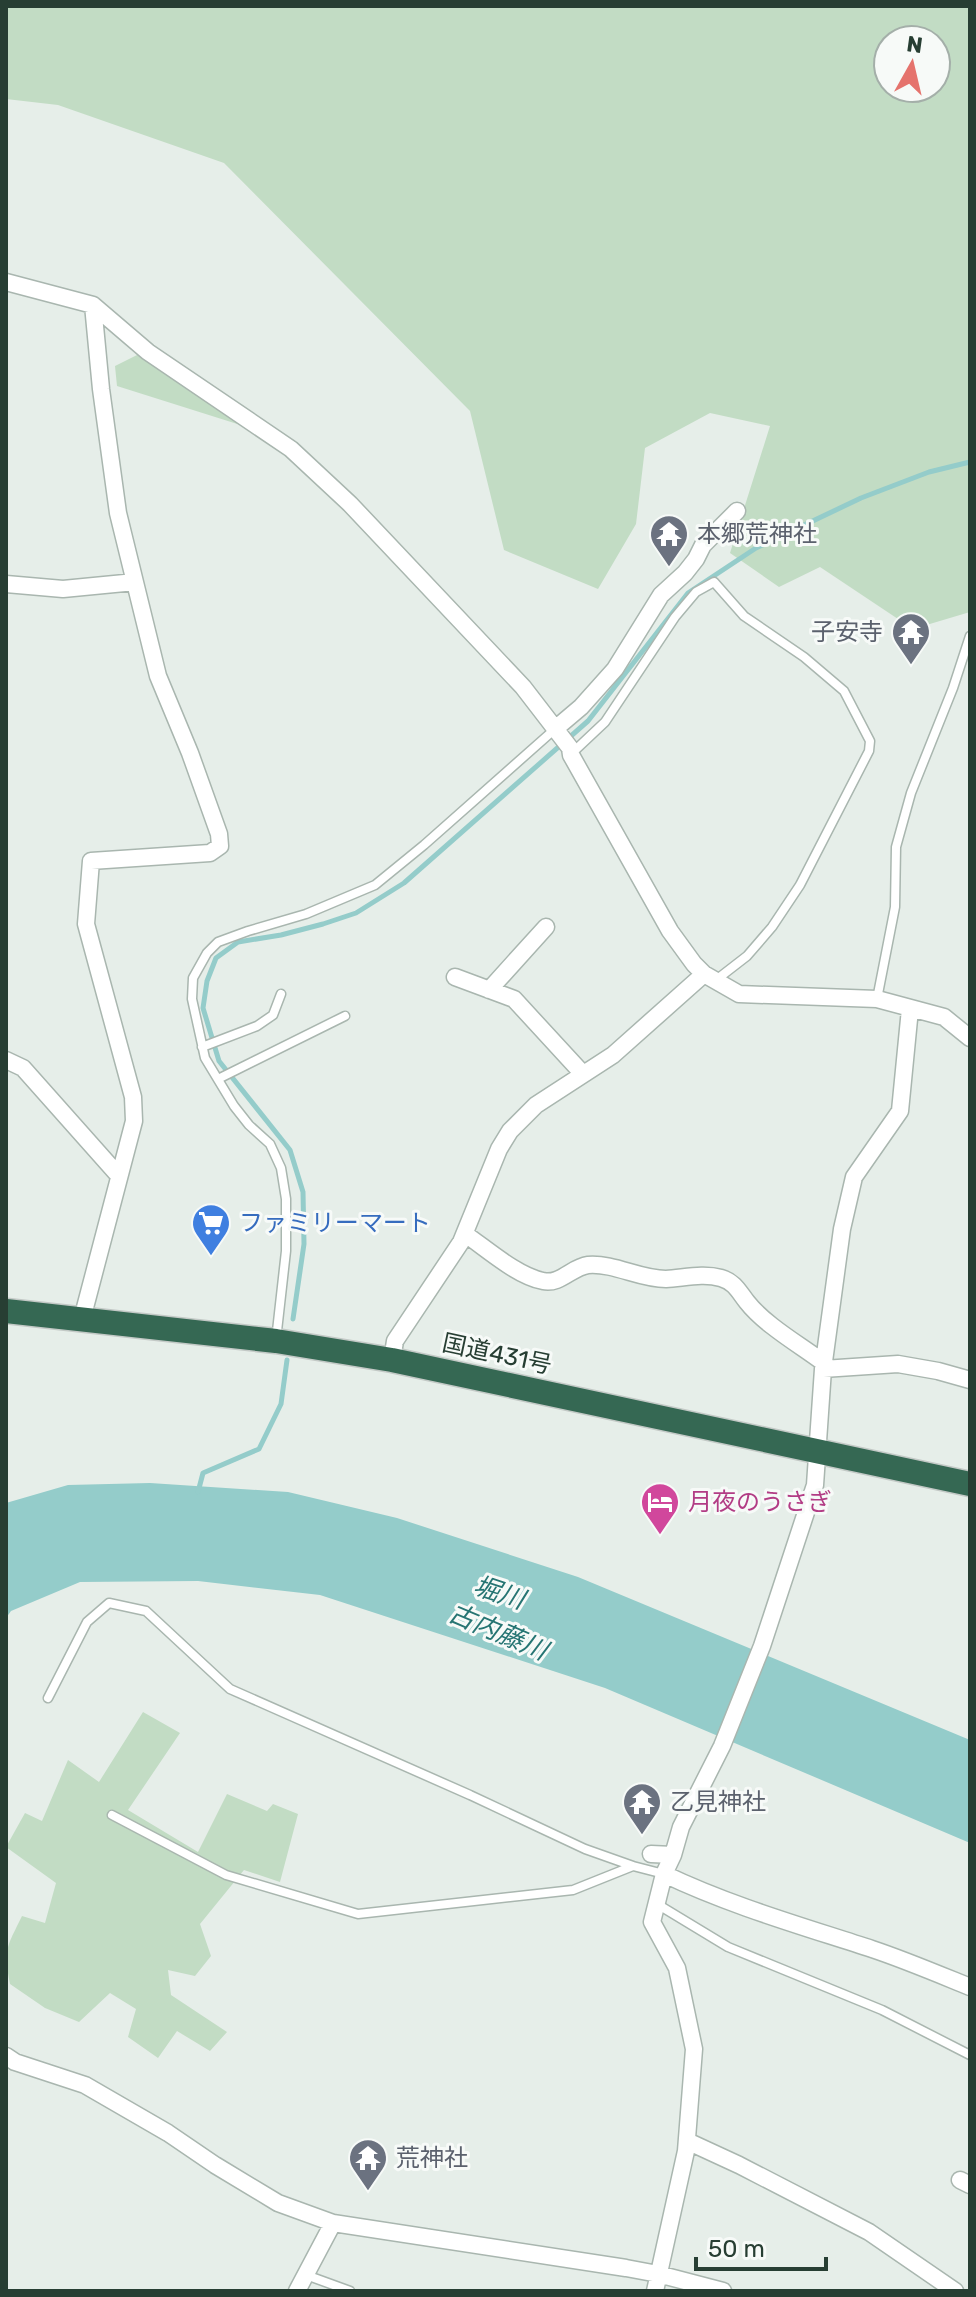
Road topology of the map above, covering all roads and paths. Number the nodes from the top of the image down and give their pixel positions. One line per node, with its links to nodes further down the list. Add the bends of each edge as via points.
1 (6, 282): 2 (street)
2 (93, 305): 4 (street, via 118,513); 7 (street, via 148,352 291,449 523,687)
3 (737, 511): 7 (street, via 661,595 615,669)
4 (135, 582): 5 (street, via 63,589); 22 (street, via 158,676 220,846 210,853 91,861 86,924 133,1097 134,1121)
5 (6, 584)
6 (970, 636): 14 (lane, via 896,847 895,907)
7 (556, 731): 8 (street); 18 (lane, via 375,885 218,942 193,978)
8 (570, 752): 11 (street, via 670,931); 11 (lane, via 605,722 675,617 696,592 714,582 744,616 844,691 870,741 869,751 800,885 772,927 747,956)
9 (546, 927): 12 (street)
10 (455, 977): 12 (street)
11 (709, 977): 14 (street, via 739,994); 20 (street)
12 (489, 990): 20 (street, via 514,999)
13 (281, 994): 18 (lane, via 273,1015 257,1026)
14 (877, 999): 15 (street)
15 (910, 1009): 17 (street, via 944,1017); 28 (street, via 900,1111 854,1177)
16 (345, 1016): 21 (lane)
17 (970, 1038)
18 (202, 1047): 21 (lane)
19 (6, 1060): 22 (street, via 23,1068)
20 (583, 1074): 23 (street, via 536,1105 510,1131)
21 (218, 1079): 26 (lane, via 249,1125 270,1144 281,1168 286,1251)
22 (119, 1176): 25 (street)
23 (465, 1234): 27 (street, via 395,1341); 28 (street, via 544,1282 555,1282 583,1266 602,1265 665,1279 719,1277 735,1285 756,1312)
24 (6, 1311): 25 (highway, 国道431号)
25 (82, 1319): 26 (highway, 国道431号)
26 (276, 1341): 27 (highway, 国道431号)
27 (392, 1360): 30 (highway, 国道431号)
28 (823, 1366): 29 (street, via 898,1364); 30 (street)
29 (970, 1380)
30 (819, 1452): 31 (highway, 国道431号); 35 (street, via 815,1485 762,1646)
31 (970, 1484)
32 (48, 1698): 36 (lane, via 87,1622 109,1603 146,1611 230,1689)
33 (112, 1815): 36 (lane, via 226,1875 358,1914 573,1890)
34 (651, 1854): 35 (street)
35 (673, 1855): 37 (street)
36 (633, 1866): 37 (lane)
37 (664, 1874): 38 (street); 39 (street, via 755,1912)
38 (656, 1904): 40 (lane, via 728,1947 882,2010); 42 (street, via 652,1922 677,1968 694,2049)
39 (970, 1987)
40 (970, 2055)
41 (6, 2056): 43 (street, via 85,2085 278,2203)
42 (687, 2141): 45 (street); 46 (street, via 869,2232)
43 (333, 2223): 44 (street); 45 (street)
44 (306, 2275): 47 (street); 48 (lane)
45 (657, 2283): 49 (street)
46 (929, 2283): 50 (street)
47 (297, 2291)
48 (350, 2291)
49 (723, 2291)
50 (955, 2291)

